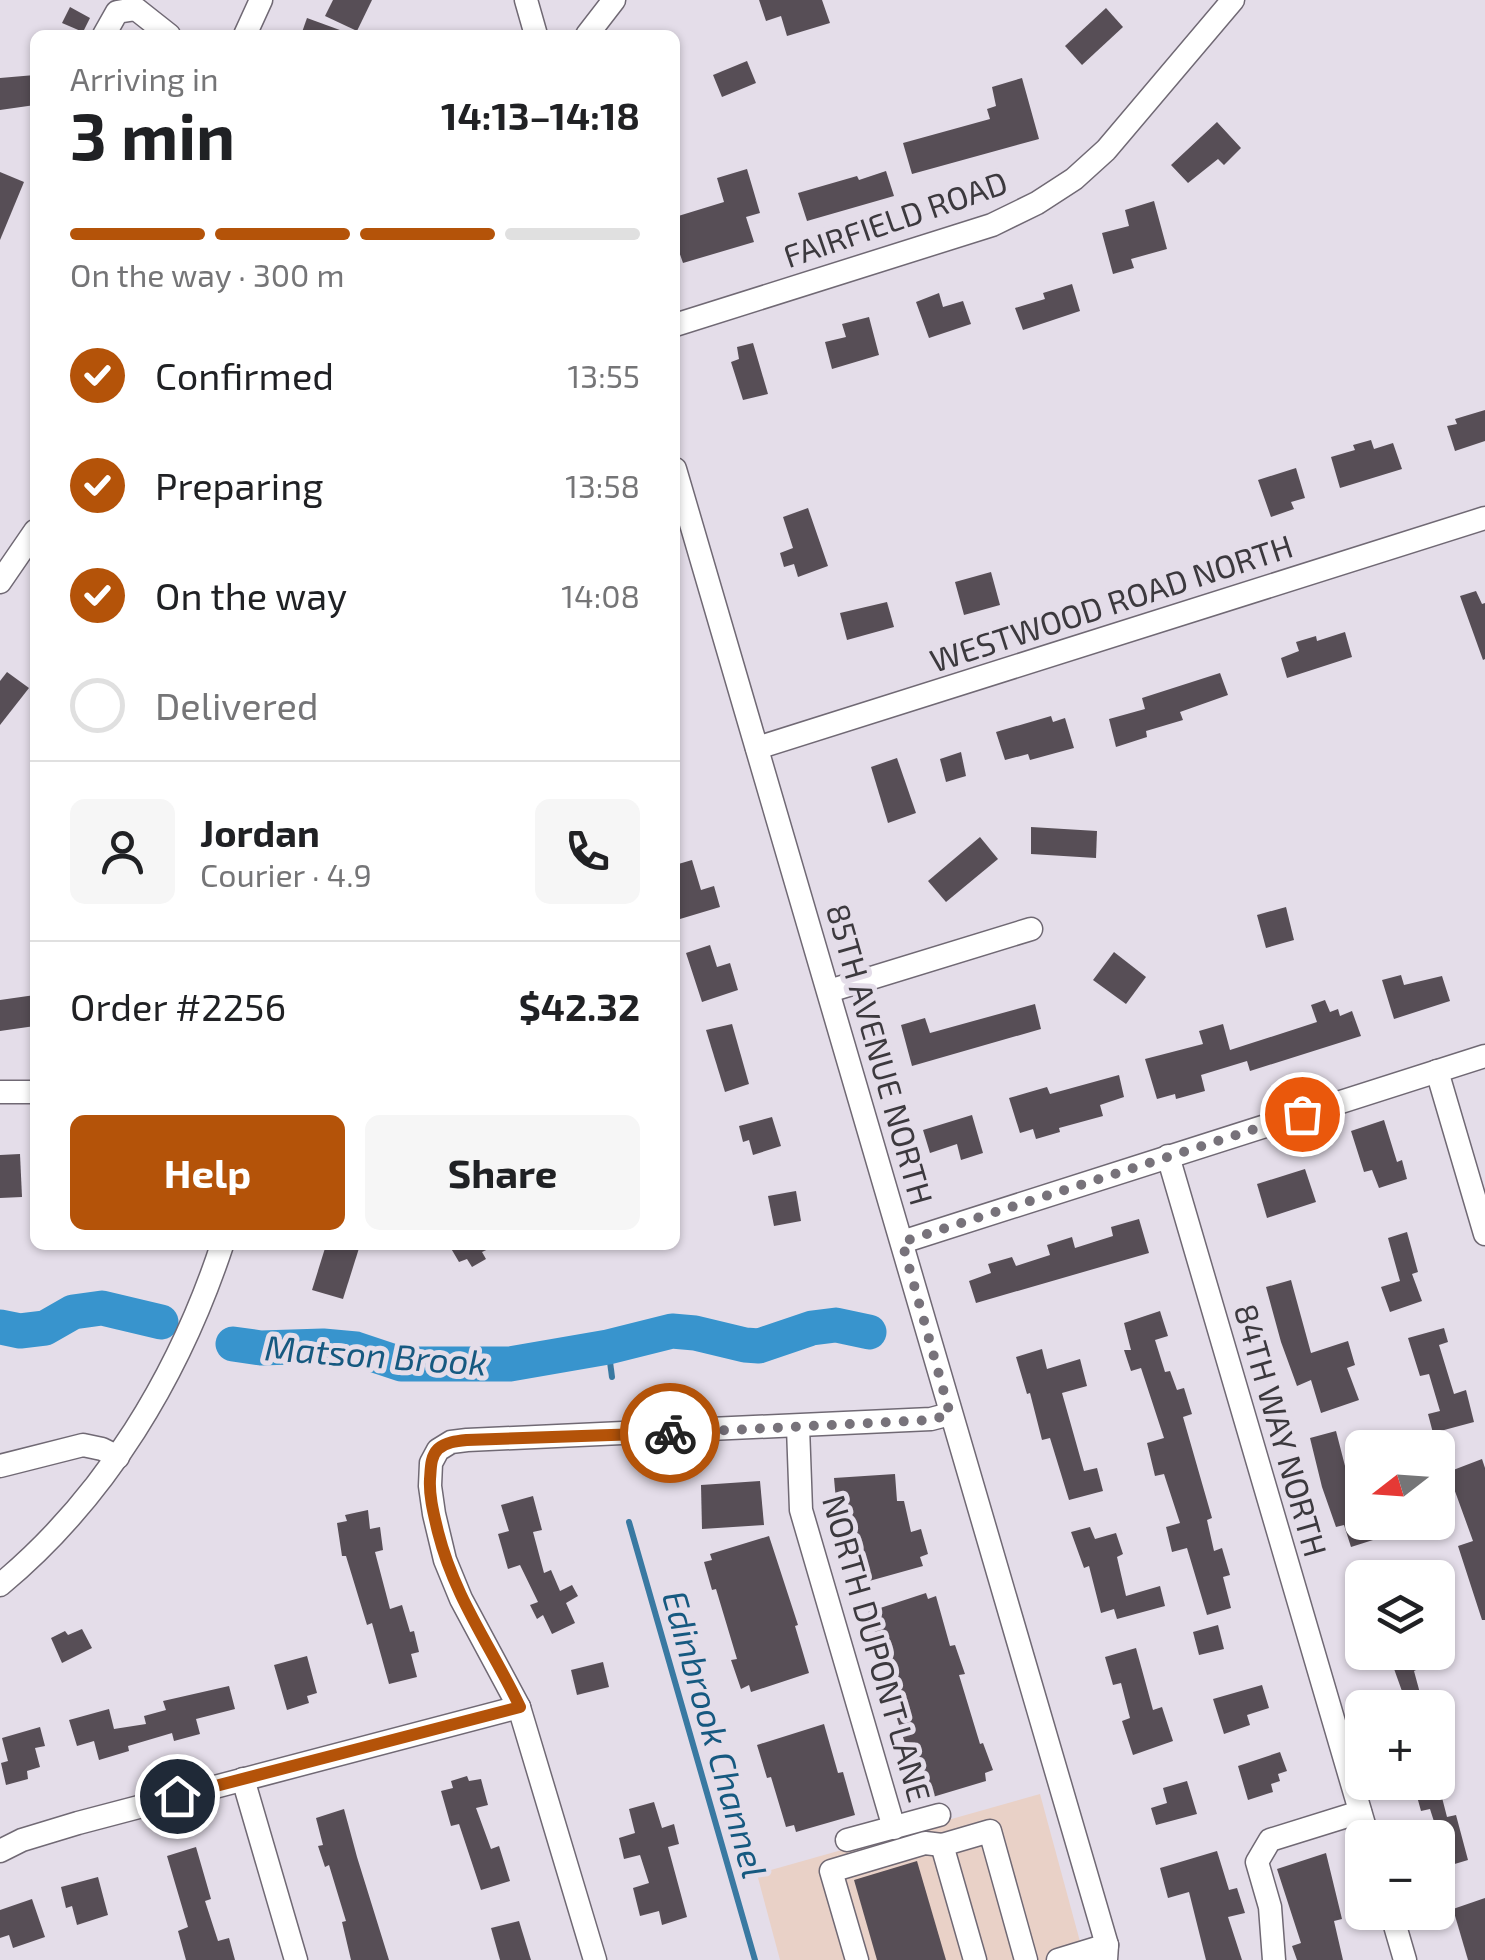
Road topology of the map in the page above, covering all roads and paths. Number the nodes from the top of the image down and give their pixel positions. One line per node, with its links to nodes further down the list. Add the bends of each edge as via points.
1 (261, 0): 7 (street)
2 (526, 0): 8 (street)
3 (614, 0): 9 (street)
4 (1233, 0): 10 (street, FAIRFIELD ROAD, via 1106,150 1037,203 992,225)
5 (107, 30): 6 (street, via 117,12 136,9)
6 (163, 30)
7 (247, 30)
8 (535, 30)
9 (591, 30)
10 (680, 323)
11 (680, 487): 15 (street, 85TH AVENUE NORTH)
12 (1485, 518): 15 (street, WESTWOOD ROAD NORTH)
13 (30, 538): 14 (street)
14 (0, 582)
15 (757, 748): 17 (street, 85TH AVENUE NORTH)
16 (1031, 928): 17 (street)
17 (829, 991): 24 (street, 85TH AVENUE NORTH)
18 (1485, 1056): 19 (street)
19 (1437, 1071): 22 (street); 23 (street)
20 (0, 1092): 21 (street)
21 (30, 1092)
22 (1168, 1156): 24 (street); 33 (street, 84TH WAY NORTH)
23 (1485, 1234)
24 (902, 1242): 26 (street, 85TH AVENUE NORTH)
25 (220, 1250): 28 (street, via 180,1352)
26 (950, 1414): 27 (street); 41 (street, 85TH AVENUE NORTH)
27 (798, 1427): 31 (street, via 467,1440 438,1450 430,1486 445,1560); 36 (street, NORTH DUPONT LANE, via 800,1510)
28 (118, 1457): 29 (street, via 83,1446); 30 (street, via 51,1538)
29 (0, 1466)
30 (0, 1585)
31 (520, 1707): 32 (street); 43 (street)
32 (243, 1779): 39 (street); 42 (street)
33 (1360, 1812): 35 (street, 84TH WAY NORTH); 48 (street, via 1270,1840 1257,1862 1270,1906)
34 (939, 1815): 36 (street)
35 (1362, 1820)
36 (894, 1828): 37 (street)
37 (847, 1840)
38 (942, 1845): 44 (street, via 925,1843 831,1871); 45 (street); 46 (street, via 990,1831)
39 (0, 1851)
40 (1396, 1930): 49 (street)
41 (1110, 1955): 47 (street)
42 (296, 1960)
43 (595, 1960)
44 (857, 1960)
45 (975, 1960)
46 (1026, 1960)
47 (1058, 1960)
48 (1274, 1960)
49 (1405, 1960)

